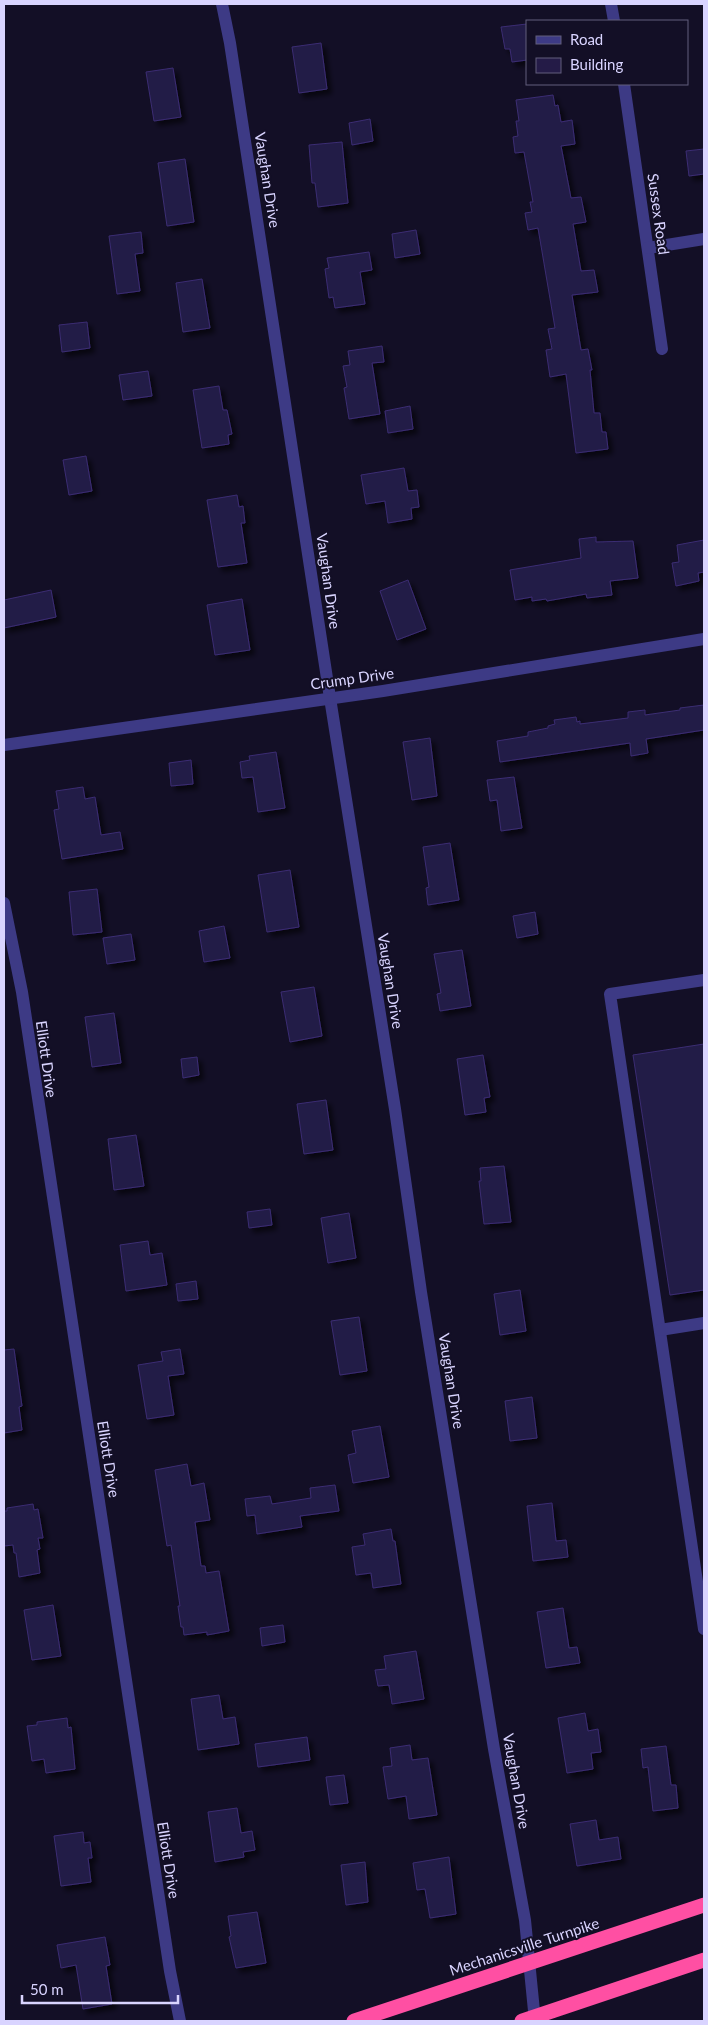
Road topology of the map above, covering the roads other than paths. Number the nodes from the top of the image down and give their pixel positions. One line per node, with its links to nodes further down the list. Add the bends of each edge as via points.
1 (222, 4): 9 (street, Vaughan Drive)
2 (611, 4): 3 (street)
3 (614, 20)
4 (624, 85): 6 (street, Sussex Road)
5 (704, 239): 6 (street)
6 (648, 248): 7 (street, Sussex Road)
7 (662, 349)
8 (704, 639): 9 (street, Crump Drive)
9 (330, 698): 10 (street, Crump Drive); 18 (street, Vaughan Drive, via 421,1292 494,1749 525,1920)
10 (4, 745)
11 (4, 903): 20 (street, Elliott Drive, via 22,992)
12 (704, 980): 14 (street, via 610,994)
13 (704, 1323): 14 (street)
14 (660, 1330): 15 (street)
15 (704, 1629)
16 (704, 1905): 18 (highway, Mechanicsville Turnpike)
17 (704, 1960): 19 (highway)
18 (529, 1963): 19 (street, Vaughan Drive); 21 (highway, Mechanicsville Turnpike)
19 (530, 2020)
20 (180, 2021)
21 (354, 2021)

